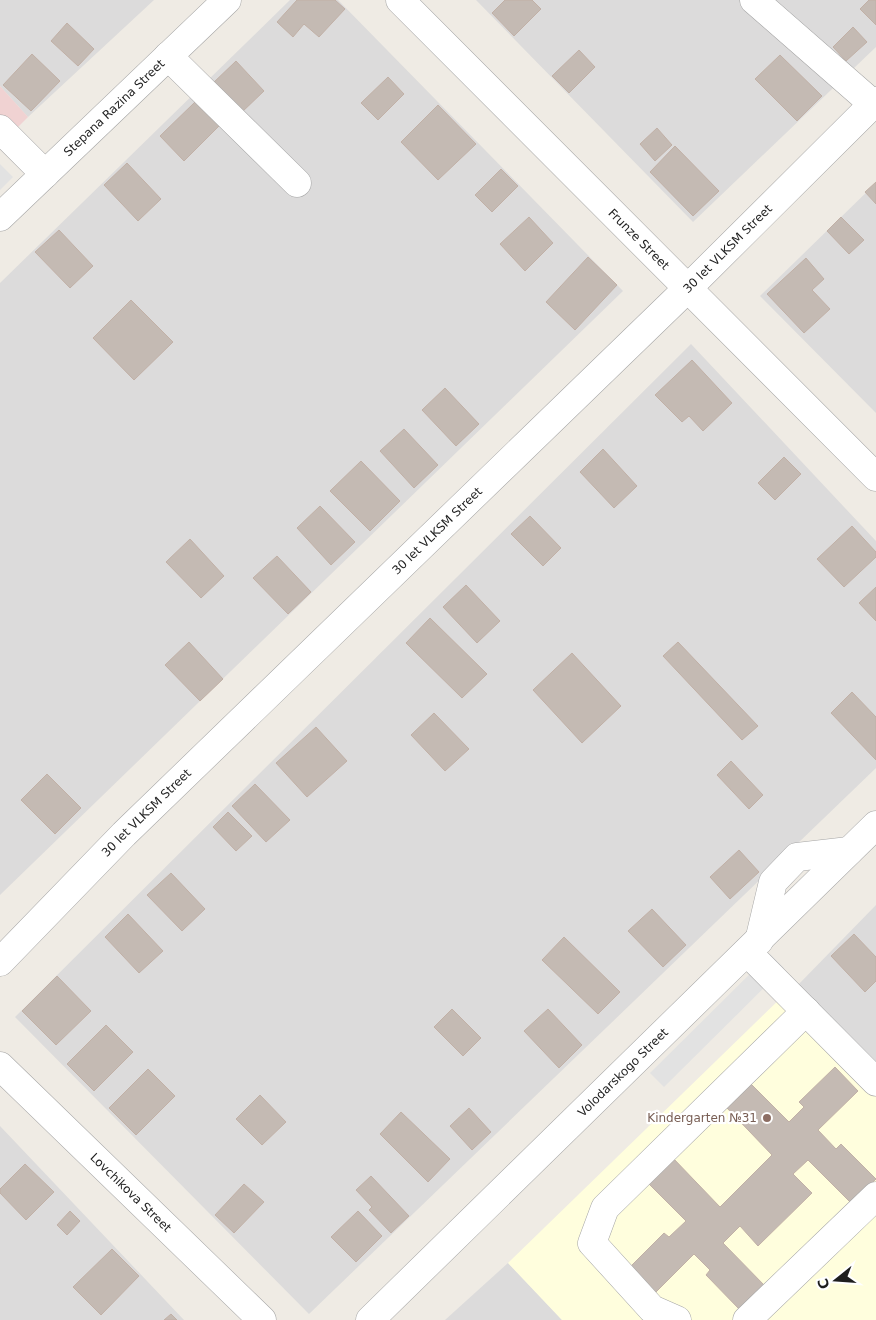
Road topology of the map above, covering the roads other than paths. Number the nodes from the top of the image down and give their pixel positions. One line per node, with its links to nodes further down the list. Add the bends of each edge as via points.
1 (227, 0): 4 (street, Stepana Razina Street)
2 (400, 0): 10 (street, Frunze Street)
3 (754, 0): 5 (street)
4 (168, 56): 7 (street, Stepana Razina Street); 8 (street)
5 (874, 102): 10 (street, 30 let VLKSM Street)
6 (0, 129): 7 (street)
7 (45, 174): 9 (street, Stepana Razina Street)
8 (297, 183)
9 (0, 217)
10 (688, 288): 11 (street, Frunze Street); 14 (street, 30 let VLKSM Street, via 124,834)
11 (876, 477)
12 (876, 825): 13 (street, Volodarskogo Street)
13 (753, 946): 15 (street); 20 (street, Volodarskogo Street)
14 (0, 962)
15 (806, 1011): 17 (street); 21 (street, via 605,1208 592,1243 652,1309)
16 (0, 1066): 19 (street, Lovchikova Street)
17 (876, 1082)
18 (876, 1196): 22 (street)
19 (262, 1320)
20 (370, 1320)
21 (677, 1320)
22 (747, 1320)

